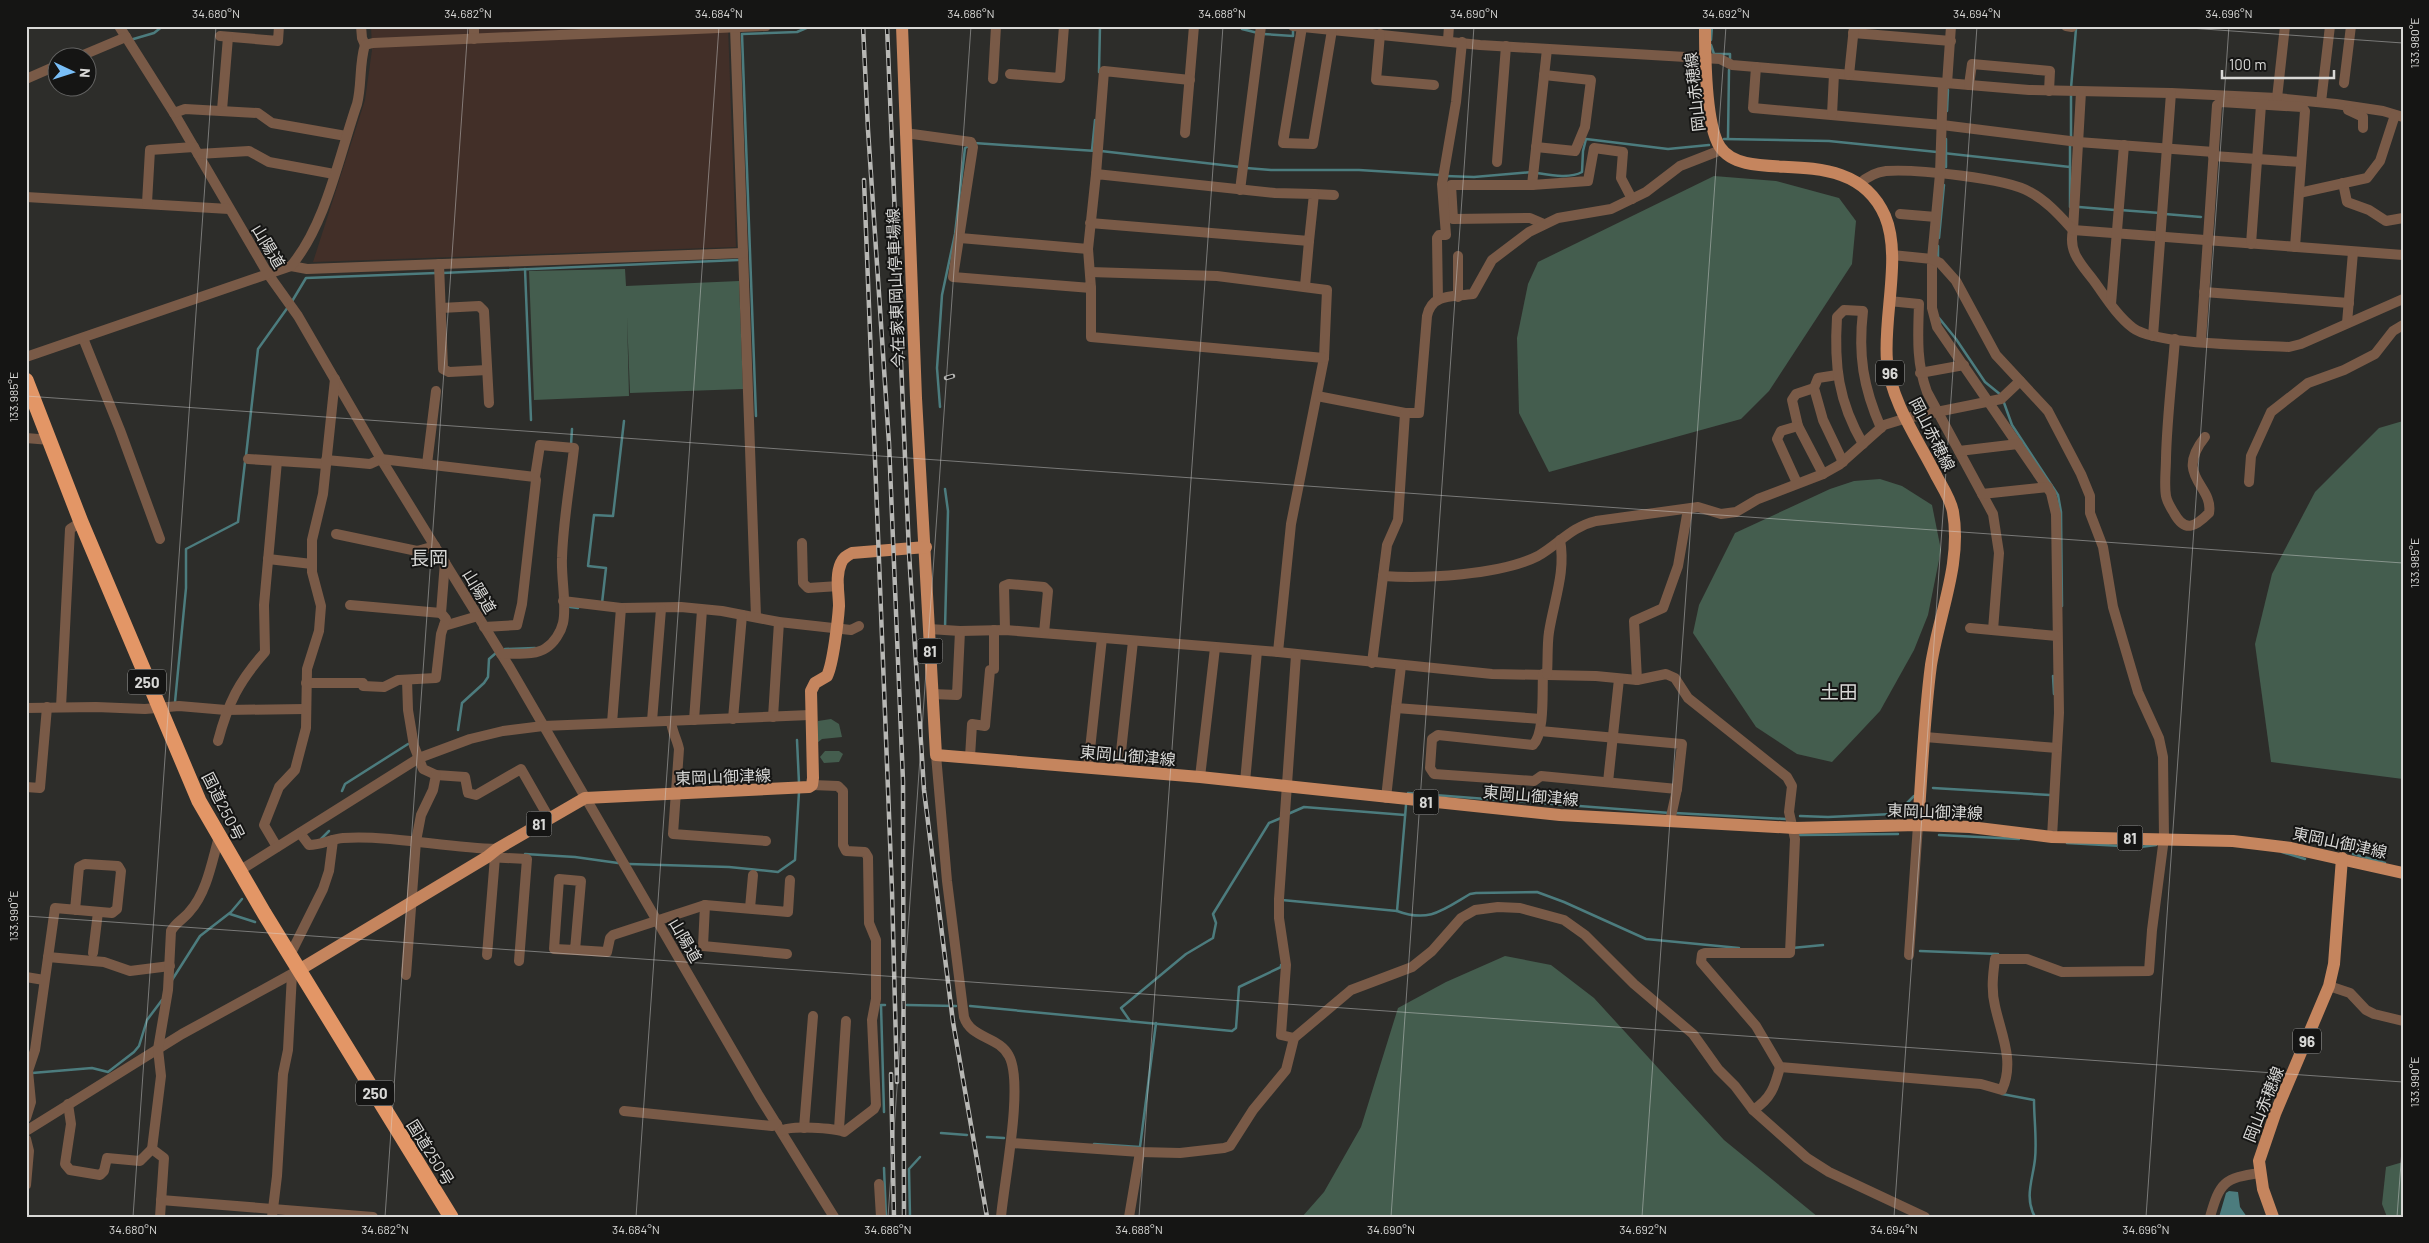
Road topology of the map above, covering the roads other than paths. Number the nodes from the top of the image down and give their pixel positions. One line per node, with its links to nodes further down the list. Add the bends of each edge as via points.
1 (119, 26): 28 (street, 山陽道)
2 (279, 26): 57 (street, via 278,41 224,36)
3 (361, 26): 32 (street)
4 (474, 26): 27 (street)
5 (766, 26): 17 (street)
6 (902, 26): 63 (main road, 今在家東岡山停車場線)
7 (996, 26): 43 (street)
8 (1064, 26): 39 (street, via 1060,78)
9 (1194, 26): 45 (street)
10 (1449, 26): 29 (street)
11 (1705, 26): 36 (main road, 岡山赤穂線)
12 (1952, 26): 30 (street)
13 (2066, 26): 19 (street)
14 (2285, 26): 53 (street)
15 (2330, 26): 54 (street)
16 (2351, 26): 46 (street)
17 (735, 27): 20 (street); 105 (street)
18 (1297, 27): 22 (street); 22 (street, via 1283,143 1313,144)
19 (2072, 27)
20 (718, 28): 21 (street)
21 (597, 30): 27 (street)
22 (1332, 30): 26 (street)
23 (1853, 30): 25 (street); 42 (street)
24 (1261, 31): 82 (street)
25 (1891, 31): 30 (street)
26 (1380, 34): 29 (street); 48 (street, via 1376,80)
27 (474, 39): 32 (street)
28 (127, 40): 35 (street); 58 (street, 山陽道)
29 (1448, 40): 31 (street)
30 (1951, 41): 47 (street)
31 (1462, 42): 33 (street); 119 (street, via 1443,176 1446,234 1437,238)
32 (365, 45): 65 (street, via 361,91)
33 (1506, 46): 34 (street); 74 (street)
34 (1546, 49): 36 (street); 41 (street)
35 (98, 50)
36 (1706, 59): 37 (street); 70 (main road, 岡山赤穂線, via 1712,124)
37 (1756, 67): 40 (street); 60 (street, via 1752,108)
38 (48, 70): 44 (street)
39 (1010, 74)
40 (1834, 74): 42 (street); 60 (street)
41 (1544, 75): 68 (street); 68 (street, via 1592,80 1585,128 1575,151)
42 (1849, 75): 47 (street)
43 (993, 79)
44 (26, 80)
45 (1190, 80): 64 (street); 77 (street, via 1104,71)
46 (2344, 83)
47 (1945, 84): 49 (street); 61 (street)
48 (1434, 85)
49 (1970, 86): 50 (street); 50 (street, via 1972,64 2050,71)
50 (2049, 91): 51 (street)
51 (2075, 92): 52 (street); 66 (street)
52 (2171, 93): 53 (street); 69 (street)
53 (2277, 98): 54 (street)
54 (2321, 102): 55 (street)
55 (2336, 104): 59 (street); 62 (street, via 2361,114)
56 (2261, 105): 72 (street, via 2221,102 2217,105); 73 (street); 75 (street, via 2302,107 2305,110)
57 (222, 110): 58 (street, via 185,109); 65 (street, via 258,113 272,123)
58 (174, 113): 71 (street, 山陽道)
59 (2400, 114): 80 (street, via 2380,161 2367,178)
60 (1832, 115): 61 (street)
61 (1945, 125): 66 (street); 78 (street)
62 (2362, 128)
63 (906, 133): 98 (street, via 972,144); 174 (main road, 今在家東岡山停車場線)
64 (1185, 133)
65 (346, 136): 76 (street)
66 (2073, 141): 67 (street); 95 (street)
67 (2124, 145): 69 (street); 96 (street)
68 (1536, 147): 79 (street)
69 (2167, 148): 72 (street); 97 (street)
70 (1722, 150): 81 (main road, 岡山赤穂線 / 96, via 1750,164 1824,170); 87 (street, via 1680,166)
71 (196, 151): 76 (street, via 249,151 270,162); 88 (street, via 150,150); 89 (street, 山陽道)
72 (2214, 154): 73 (street); 100 (street)
73 (2257, 159): 75 (street); 101 (street)
74 (1497, 162)
75 (2301, 162): 83 (street)
76 (334, 174): 110 (street, via 317,227)
77 (1096, 174): 82 (street); 93 (street)
78 (1940, 174): 81 (street, via 1886,171 1868,176); 91 (street); 95 (street, via 2011,184 2029,191 2045,201)
79 (1533, 177): 87 (street, via 1588,181 1594,148 1623,152 1621,178); 94 (street, via 1451,185 1453,219 1530,218)
80 (2343, 183): 83 (street); 92 (street, via 2347,202 2370,210 2386,221)
81 (1859, 184): 106 (main road, 岡山赤穂線 / 96, via 1871,194 1884,215 1891,237)
82 (1240, 190): 84 (street)
83 (2299, 193): 102 (street)
84 (1314, 194): 85 (street); 99 (street)
85 (1334, 194)
86 (26, 197): 88 (street)
87 (1632, 199): 94 (street, via 1611,209 1558,218)
88 (147, 203): 89 (street)
89 (229, 209): 113 (street, 山陽道)
90 (1900, 214): 91 (street)
91 (1936, 218): 109 (street)
92 (2403, 218)
93 (1090, 223): 99 (street); 103 (street)
94 (1544, 224): 117 (street, via 1492,260 1473,294)
95 (2073, 230): 96 (street); 122 (street, via 2070,242 2078,260)
96 (2118, 233): 97 (street); 122 (street)
97 (2160, 237): 100 (street); 126 (street)
98 (960, 238): 103 (street); 115 (street, via 953,277)
99 (1309, 241): 114 (street)
100 (2208, 241): 101 (street); 116 (street)
101 (2250, 244): 102 (street)
102 (2295, 247): 104 (street)
103 (1088, 248): 112 (street)
104 (2353, 252): 107 (street); 121 (street)
105 (742, 254): 111 (street); 188 (street)
106 (1892, 255): 109 (street); 120 (main road, 岡山赤穂線 / 96)
107 (2403, 255)
108 (1458, 256): 117 (street)
109 (1936, 261): 132 (street, via 1933,318); 138 (street, via 1956,281 1996,355)
110 (291, 266): 111 (street, via 307,269); 113 (street)
111 (439, 270): 123 (street)
112 (1090, 272): 114 (street, via 1217,276); 115 (street)
113 (268, 274): 127 (street); 136 (street, 山陽道)
114 (1305, 286): 131 (street, via 1327,290)
115 (1090, 288): 131 (street, via 1091,337)
116 (2204, 292): 121 (street); 129 (street)
117 (1458, 297): 119 (street)
118 (2403, 299): 124 (street)
119 (1438, 300): 145 (street, via 1430,306 1427,316 1419,413)
120 (1889, 301): 134 (street, via 1920,304 1917,354); 146 (main road, 岡山赤穂線 / 96, via 1887,362 1893,390)
121 (2349, 303): 124 (street)
122 (2111, 304): 126 (street, via 2133,328)
123 (441, 308): 133 (street, via 479,306 484,311); 133 (street, via 443,369 449,372)
124 (2348, 323): 129 (street, via 2289,346)
125 (2403, 326): 163 (street, via 2393,331 2375,354 2308,383 2271,412 2251,456)
126 (2153, 336): 128 (street)
127 (83, 338): 130 (street); 170 (street)
128 (2175, 339): 129 (street); 149 (street, via 2165,484 2172,511 2186,526 2193,526 2209,514 2209,502 2193,473 2195,454)
129 (2201, 341)
130 (26, 357)
131 (1324, 358): 141 (street)
132 (1964, 365): 134 (street); 143 (street)
133 (487, 370): 142 (street)
134 (1920, 373): 144 (street)
135 (1837, 375): 139 (street, via 1818,378); 148 (street, via 1837,317 1844,310 1863,311 1861,352 1864,380); 152 (street, via 1842,400)
136 (335, 379): 156 (street, 山陽道); 158 (street)
137 (26, 380): 151 (highway, 国道250号 / 250)
138 (2020, 381): 143 (street, via 2003,399); 259 (street, via 2048,411 2090,496 2090,513 2103,547 2113,607 2138,692 2164,757)
139 (1814, 388): 147 (street, via 1796,394 1792,400); 159 (street, via 1822,420)
140 (436, 391): 160 (street)
141 (1317, 396): 145 (street); 205 (street, via 1291,524)
142 (489, 403)
143 (1990, 403): 144 (street); 153 (street)
144 (1938, 412): 146 (street); 154 (street)
145 (1405, 414): 178 (street, via 1398,520 1387,545)
146 (1907, 418): 148 (street); 233 (main road, 岡山赤穂線 / 96, via 1952,509 1956,540 1931,666)
147 (1798, 426): 161 (street); 164 (street, via 1781,431 1777,439)
148 (1881, 428): 152 (street)
149 (2205, 437)
150 (26, 438): 151 (street)
151 (50, 440): 168 (highway, 国道250号 / 250)
152 (1863, 444): 159 (street)
153 (2018, 444): 154 (street); 165 (street)
154 (1959, 451): 166 (street)
155 (248, 459): 157 (street)
156 (381, 459): 158 (street, via 370,464); 160 (street); 173 (street, 山陽道)
157 (277, 461): 158 (street); 175 (street)
158 (326, 462): 177 (street, via 323,494 312,540)
159 (1842, 462): 161 (street)
160 (427, 464): 162 (street)
161 (1823, 474): 164 (street)
162 (535, 477): 180 (street, via 540,445 574,448 562,551); 192 (street, via 517,625)
163 (2249, 482)
164 (1797, 483): 167 (street, via 1736,512 1721,514 1698,507)
165 (2048, 487): 166 (street); 200 (street, via 2056,514)
166 (1982, 494): 197 (street, via 1993,514 1999,553)
167 (1688, 509): 171 (street, via 1596,521 1581,525); 213 (street, via 1678,566 1663,608 1634,621)
168 (81, 522): 216 (street, via 70,529); 219 (highway, 国道250号 / 250)
169 (336, 534): 173 (street, via 417,551)
170 (160, 539)
171 (1560, 540): 178 (street, via 1538,556 1516,564 1430,577); 210 (street, via 1560,586 1549,632)
172 (802, 543): 179 (street, via 803,583 808,588)
173 (435, 546): 176 (street, 山陽道)
174 (926, 547): 179 (main road, via 852,553 841,563); 195 (main road, 81)
175 (268, 559): 177 (street); 221 (street, via 265,652 247,671)
176 (445, 562): 185 (street); 187 (street, 山陽道)
177 (312, 564): 214 (street, via 322,606)
178 (1383, 576): 208 (street)
179 (838, 586): 193 (main road, via 839,609)
180 (563, 600): 182 (street); 206 (street, via 562,625 546,648 537,652)
181 (350, 605): 185 (street)
182 (620, 608): 183 (street); 230 (street)
183 (661, 609): 184 (street, via 682,607); 228 (street)
184 (702, 610): 186 (street); 227 (street)
185 (442, 613): 190 (street, via 446,619)
186 (742, 615): 188 (street); 225 (street)
187 (478, 616): 190 (street); 192 (street, 山陽道)
188 (756, 617): 189 (street)
189 (779, 622): 193 (street); 224 (street)
190 (444, 626): 212 (street, via 436,678)
191 (859, 626): 193 (street, via 851,630)
192 (484, 627): 206 (street, 山陽道)
193 (835, 628): 223 (main road, via 829,672 812,688)
194 (1970, 628): 197 (street)
195 (929, 629): 198 (street); 215 (main road, 81)
196 (999, 630): 198 (street); 199 (street); 199 (street, via 1004,586 1009,584 1044,587 1048,591); 238 (street, via 994,669 990,670 985,726 972,724)
197 (1993, 630): 200 (street)
198 (960, 631): 215 (street, via 958,695)
199 (1044, 633): 201 (street)
200 (2057, 636): 236 (street, via 2059,713)
201 (1102, 638): 202 (street); 240 (street)
202 (1133, 641): 203 (street); 241 (street)
203 (1215, 648): 204 (street); 243 (street)
204 (1258, 651): 205 (street); 244 (street)
205 (1278, 652): 207 (street)
206 (501, 654): 231 (street, 山陽道)
207 (1296, 655): 208 (street); 247 (street)
208 (1372, 663): 209 (street)
209 (1401, 666): 210 (street, via 1492,674); 220 (street)
210 (1545, 674): 211 (street); 226 (street)
211 (1619, 679): 213 (street); 234 (street)
212 (407, 680): 214 (street, via 398,680 384,687 363,686 363,683); 239 (street, via 413,744)
213 (1637, 680): 256 (street, via 1666,674 1675,678 1688,698 1787,777 1792,786 1789,812)
214 (306, 683): 222 (street)
215 (932, 694): 237 (main road, 81)
216 (61, 707): 218 (street); 219 (street)
217 (26, 708): 218 (street)
218 (47, 708): 248 (street, via 40,788)
219 (158, 708): 221 (street, via 179,706); 263 (highway, 国道250号 / 250)
220 (1396, 708): 226 (street); 252 (street)
221 (226, 710): 222 (street); 235 (street)
222 (305, 710): 264 (street, via 303,746 295,770 279,787 264,826)
223 (810, 715): 224 (street); 246 (main road)
224 (773, 717): 225 (street)
225 (733, 719): 227 (street)
226 (1541, 719): 232 (street)
227 (694, 720): 229 (street)
228 (652, 721): 229 (street); 230 (street)
229 (671, 721): 250 (street, via 679,750)
230 (612, 723): 231 (street)
231 (543, 726): 239 (street, via 470,739); 251 (street, 山陽道)
232 (1540, 731): 234 (street); 245 (street, via 1532,745 1438,735 1432,738 1430,768 1434,774 1534,781 1541,776)
233 (1925, 737): 236 (street); 255 (main road, 岡山赤穂線 / 96)
234 (1612, 738): 245 (street); 249 (street, via 1682,744)
235 (218, 741)
236 (2054, 748): 258 (street)
237 (936, 755): 238 (main road, 東岡山御津線 / 81); 307 (street, via 947,881 966,1024 998,1043 1013,1063)
238 (970, 757): 240 (main road, 東岡山御津線 / 81)
239 (419, 758): 242 (street, via 423,769); 257 (street)
240 (1088, 768): 241 (main road, 東岡山御津線 / 81)
241 (1119, 770): 243 (main road, 東岡山御津線 / 81)
242 (436, 774): 254 (street, via 466,777 468,792 476,796 521,769); 261 (street)
243 (1200, 777): 244 (main road, 東岡山御津線 / 81)
244 (1246, 782): 247 (main road, 東岡山御津線 / 81)
245 (1608, 782): 249 (street)
246 (812, 785): 250 (main road, 東岡山御津線 / 81, via 804,789); 304 (street, via 838,786 842,791 842,845 846,851 865,852 868,857 869,923 876,940 876,999 872,1020 876,1105 874,1110 844,1132)
247 (1288, 786): 252 (main road, 東岡山御津線 / 81); 294 (street, via 1279,901 1286,965 1281,1035)
248 (26, 787)
249 (1678, 789): 253 (street)
250 (677, 794): 251 (main road, 東岡山御津線 / 81); 262 (street, via 673,834)
251 (585, 798): 254 (main road, 東岡山御津線 / 81); 276 (street, 山陽道)
252 (1386, 798): 253 (main road, 東岡山御津線 / 81, via 1560,815)
253 (1671, 815): 256 (main road, 東岡山御津線 / 81)
254 (549, 818): 265 (main road, 東岡山御津線 / 81)
255 (1918, 825): 256 (main road, 東岡山御津線 / 81); 258 (main road, 東岡山御津線 / 81, via 1970,827); 282 (street)
256 (1794, 828): 297 (street, via 1790,953 1704,953 1701,956 1702,966 1756,1026)
257 (300, 833): 260 (street, via 309,844); 264 (street)
258 (2052, 837): 259 (main road, 東岡山御津線 / 81)
259 (2164, 838): 266 (main road, 東岡山御津線 / 81, via 2262,844); 297 (street, via 2149,972 2062,972 2027,958 1995,959 1993,993 2008,1064 2002,1090 1981,1084)
260 (333, 840): 261 (street); 280 (street, via 323,889)
261 (416, 841): 265 (street); 271 (street)
262 (766, 841)
263 (217, 844): 267 (highway, 国道250号 / 250); 285 (street, via 202,891 171,932)
264 (277, 847): 267 (street)
265 (493, 854): 271 (main road, 東岡山御津線 / 81); 281 (street); 284 (street, via 527,859)
266 (2342, 858): 268 (main road, 東岡山御津線 / 81); 290 (main road, 岡山赤穂線 / 96)
267 (239, 871): 280 (highway, 国道250号 / 250)
268 (2403, 873)
269 (752, 875): 273 (street)
270 (790, 880): 273 (street, via 788,912)
271 (412, 902): 286 (main road, 東岡山御津線 / 81); 287 (street)
272 (702, 906): 273 (street); 276 (street); 279 (street, via 703,946)
273 (750, 908)
274 (75, 910): 275 (street); 275 (street, via 79,867 85,864 118,866 121,871 116,909 112,913); 283 (street, via 54,908)
275 (98, 912): 278 (street)
276 (657, 920): 277 (street, via 613,935 607,952); 302 (street, 山陽道)
277 (575, 950): 277 (street, via 581,881 559,879 554,949)
278 (93, 953)
279 (787, 954)
280 (290, 955): 286 (highway, 国道250号 / 250)
281 (487, 955)
282 (1909, 955)
283 (48, 957): 285 (street, via 104,962 130,971); 289 (street)
284 (518, 960)
285 (170, 966): 295 (street)
286 (296, 972): 295 (street); 314 (street, via 283,1074); 317 (highway, 国道250号 / 250)
287 (406, 975)
288 (26, 977): 289 (street)
289 (44, 980): 296 (street)
290 (2330, 986): 293 (street, via 2350,993 2374,1014); 310 (main road, 岡山赤穂線 / 96, via 2269,1132 2259,1161)
291 (813, 1016): 303 (street)
292 (846, 1021): 304 (street)
293 (2403, 1021)
294 (1294, 1038): 299 (street, via 1351,990 1412,967 1432,951 1461,918 1475,910 1520,908 1564,920 1585,935 1634,984 1693,1034); 309 (street, via 1286,1070 1253,1110 1230,1146 1180,1153)
295 (158, 1049): 298 (street); 308 (street, via 160,1076)
296 (31, 1050): 301 (street, via 28,1073 31,1102)
297 (1780, 1067): 299 (street, via 1768,1099)
298 (68, 1104): 305 (street); 308 (street, via 71,1124 65,1164 70,1170 100,1175 107,1158 140,1161)
299 (1753, 1110): 322 (street, via 1807,1158 1829,1172)
300 (624, 1111): 302 (street)
301 (26, 1118)
302 (779, 1127): 303 (street); 318 (street, 山陽道)
303 (804, 1128): 304 (street)
304 (839, 1129)
305 (26, 1130)
306 (26, 1139): 312 (street, via 29,1171)
307 (1011, 1143): 309 (street); 320 (street)
308 (152, 1149): 313 (street, via 164,1158)
309 (1140, 1152): 321 (street)
310 (2260, 1172): 323 (street, via 2227,1180 2217,1191); 324 (main road, 岡山赤穂線 / 96)
311 (879, 1184): 319 (street)
312 (26, 1185)
313 (161, 1200): 314 (street); 315 (street)
314 (272, 1213): 316 (street)
315 (160, 1217)
316 (373, 1217)
317 (451, 1217)
318 (834, 1217)
319 (881, 1217)
320 (1001, 1217)
321 (1129, 1217)
322 (1925, 1217)
323 (2210, 1217)
324 (2273, 1217)

